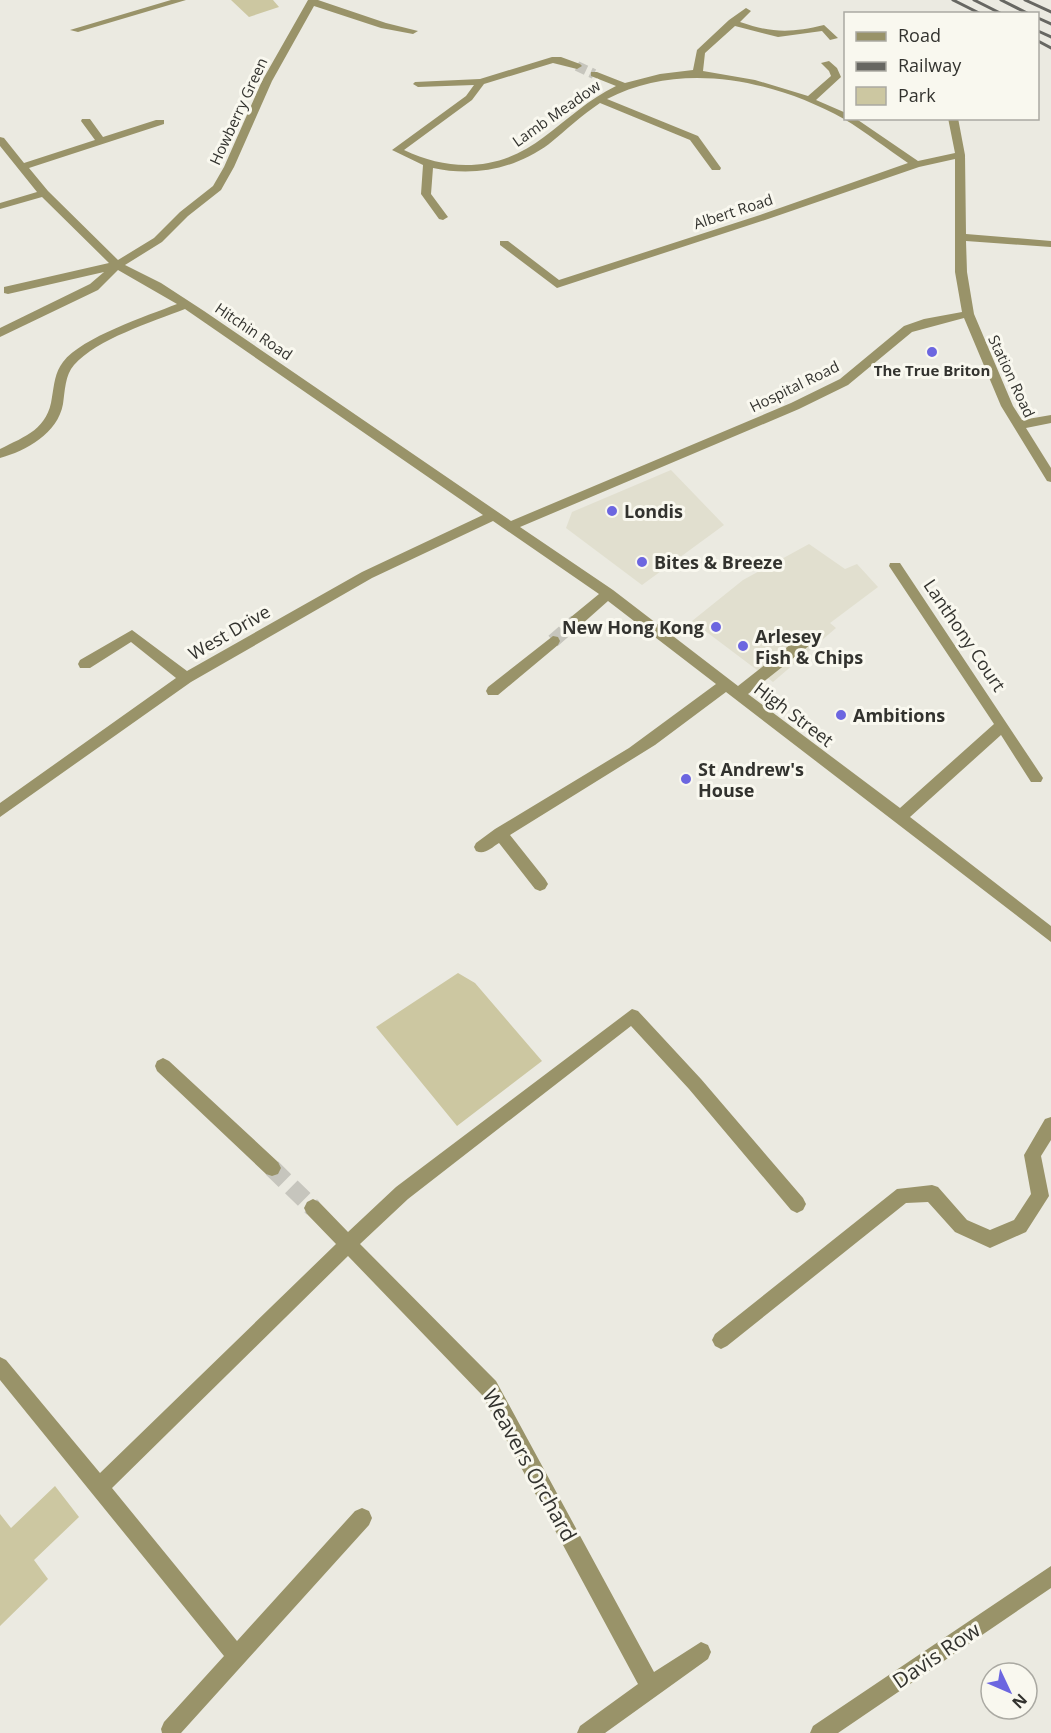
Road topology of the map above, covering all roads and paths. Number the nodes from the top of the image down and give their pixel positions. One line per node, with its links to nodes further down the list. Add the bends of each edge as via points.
1 (181, 0): 5 (street)
2 (312, 1): 6 (street); 35 (street, Howberry Green, via 267,81 217,188 158,240)
3 (746, 11): 4 (street)
4 (732, 22): 7 (street, via 782,36 824,28); 10 (street, via 700,52)
5 (75, 30)
6 (413, 32)
7 (832, 38)
8 (826, 63): 16 (street, via 836,77)
9 (577, 66): 12 (street, via 552,60)
10 (698, 73): 14 (street, Lamb Meadow, via 648,78); 16 (street, Lamb Meadow, via 768,85)
11 (594, 74): 14 (street)
12 (481, 82): 13 (street); 25 (street, Lamb Meadow, via 469,98 397,150)
13 (418, 84)
14 (624, 86): 15 (street, Lamb Meadow)
15 (600, 99): 25 (street, Lamb Meadow, via 528,153 506,163 452,169); 28 (street, via 694,138)
16 (810, 100): 17 (street, Lamb Meadow)
17 (844, 117)
18 (850, 120): 26 (street, Lamb Meadow)
19 (953, 120): 24 (street)
20 (86, 121): 23 (street)
21 (159, 122): 23 (street)
22 (0, 140): 27 (street, Hitchin Road)
23 (101, 141): 27 (street)
24 (960, 155): 26 (street); 32 (street)
25 (428, 164): 31 (street, via 426,194)
26 (916, 164): 33 (street, Albert Road, via 764,218 557,284)
27 (22, 167): 29 (street, Hitchin Road)
28 (716, 168)
29 (44, 193): 30 (street); 35 (street, Hitchin Road)
30 (0, 206)
31 (443, 217)
32 (960, 237): 34 (street); 38 (street)
33 (504, 243)
34 (1051, 244)
35 (117, 265): 36 (street); 37 (street, Hitchin Road); 39 (street, via 94,287)
36 (8, 290)
37 (185, 305): 42 (street, via 102,340 68,363 58,385 53,417 33,437); 44 (street, Hitchin Road)
38 (968, 314): 41 (street, Station Road); 45 (street, Hospital Road, via 908,329 844,382)
39 (0, 333)
40 (1051, 419): 41 (street)
41 (1017, 425): 43 (street, Station Road)
42 (0, 454)
43 (1051, 478)
44 (494, 515): 45 (street, Hitchin Road); 52 (street, West Drive, via 367,575)
45 (511, 526): 47 (street, High Street)
46 (895, 566): 56 (street, Lanthony Court)
47 (608, 594): 48 (street); 53 (street, High Street)
48 (576, 621)
49 (810, 637): 55 (street)
50 (553, 641): 54 (street)
51 (85, 664): 52 (street, via 132,635)
52 (186, 678): 58 (street, West Drive)
53 (726, 684): 55 (street, High Street); 60 (street, via 699,708)
54 (493, 691)
55 (738, 694): 59 (street, High Street)
56 (1002, 725): 57 (street, Lanthony Court); 59 (street)
57 (1036, 778)
58 (0, 811)
59 (900, 817): 63 (street, High Street)
60 (500, 833): 61 (street); 62 (street)
61 (481, 847)
62 (540, 884)
63 (1051, 936)
64 (163, 1066): 66 (street)
65 (1051, 1125): 70 (street, via 1032,1155 1040,1196 1020,1226 990,1239 961,1226 932,1193 903,1195)
66 (272, 1168)
67 (797, 1204): 69 (street, via 632,1016 402,1193)
68 (313, 1208): 69 (street, Weavers Orchard)
69 (349, 1243): 72 (street); 77 (street, Weavers Orchard, via 489,1388)
70 (721, 1340)
71 (0, 1366): 72 (street)
72 (100, 1486): 76 (street)
73 (362, 1518): 76 (street)
74 (1051, 1576): 80 (street, Davis Row)
75 (701, 1652): 77 (street)
76 (237, 1656): 78 (street)
77 (651, 1687): 79 (street)
78 (171, 1729)
79 (587, 1733)
80 (820, 1733)

